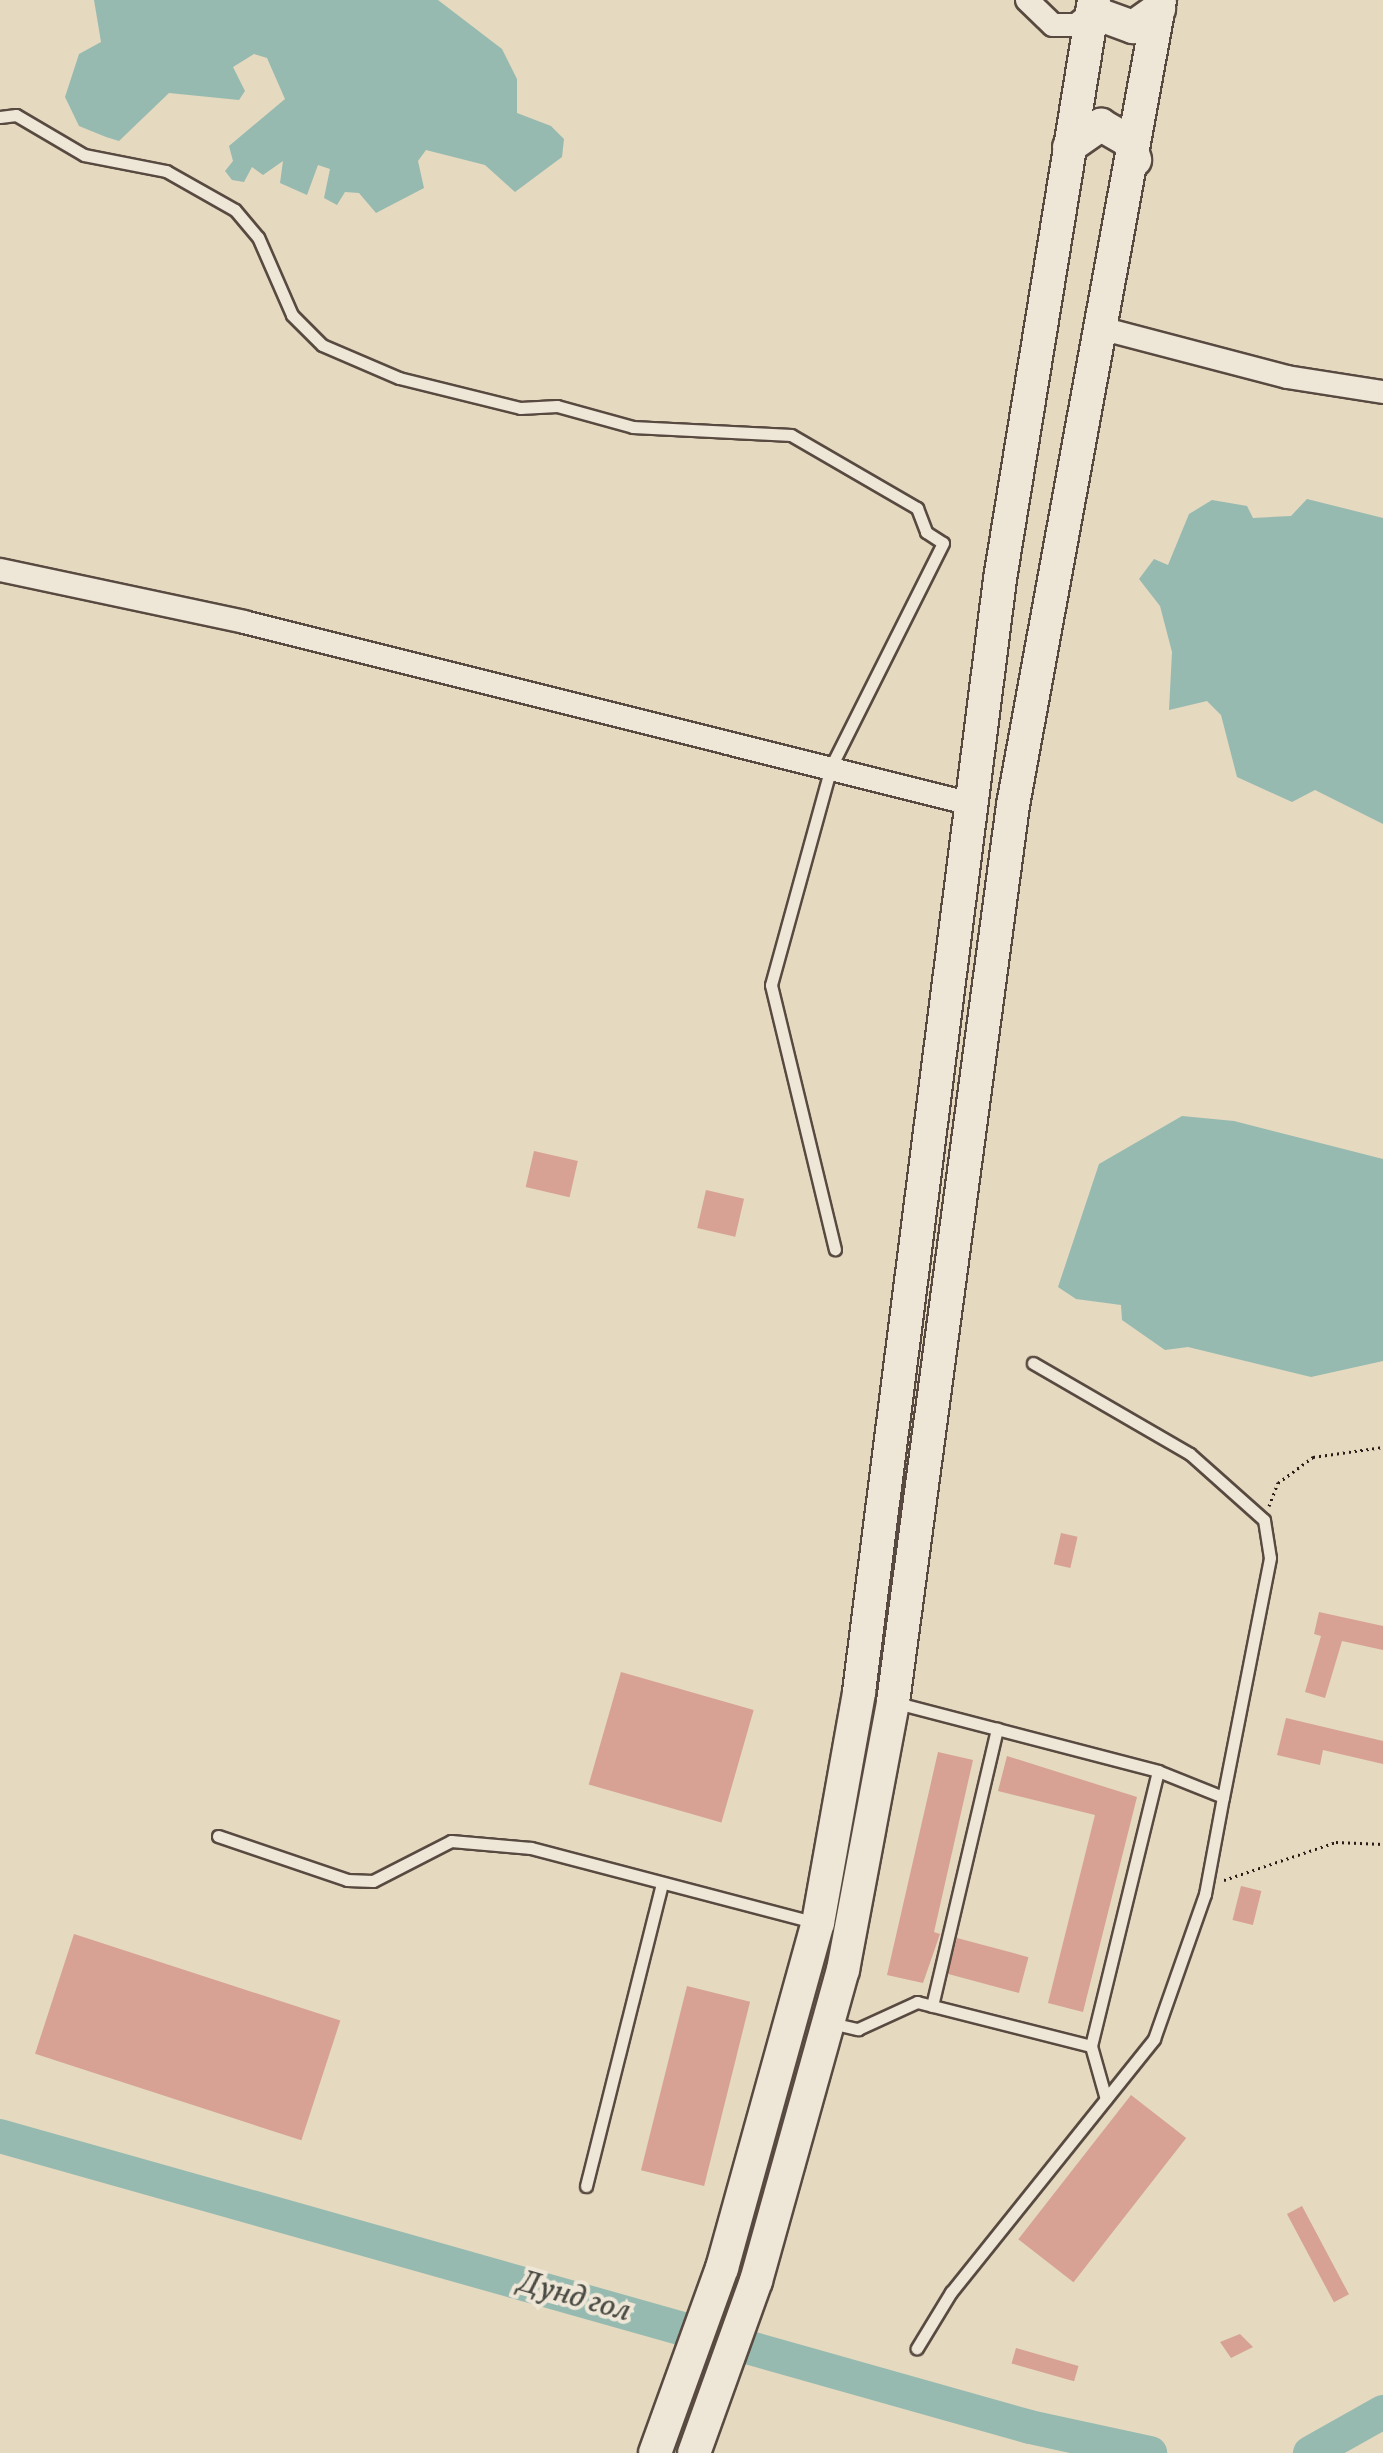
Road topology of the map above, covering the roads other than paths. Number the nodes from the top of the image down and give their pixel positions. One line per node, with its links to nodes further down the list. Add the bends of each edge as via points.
1 (1027, 0): 3 (street, via 1053,25 1076,25)
2 (1159, 4): 3 (main road, via 1133,27); 6 (main road)
3 (1093, 6): 5 (main road)
4 (0, 117): 10 (lane, via 16,115 84,155 166,171 235,210 258,237 292,315 322,345 399,378 520,408 557,406 633,427 791,435 917,508 926,532 943,543)
5 (1069, 147): 6 (main road, via 1101,125 1129,141); 20 (main road, via 1000,579 859,1692)
6 (1135, 160): 7 (main road)
7 (1104, 329): 8 (street, via 1287,377); 14 (main road, via 1013,805)
8 (1383, 392)
9 (0, 570): 10 (street, via 244,622)
10 (831, 767): 11 (street); 12 (lane, via 771,985)
11 (956, 800)
12 (835, 1249)
13 (1033, 1363): 17 (lane, via 1190,1454 1264,1520 1270,1558)
14 (893, 1702): 15 (lane); 22 (main road)
15 (997, 1728): 16 (lane); 21 (lane)
16 (1158, 1771): 17 (lane); 23 (lane)
17 (1223, 1797): 24 (lane, via 1205,1894 1154,2039)
18 (218, 1836): 19 (lane, via 347,1880 373,1881 451,1841 531,1848)
19 (662, 1883): 20 (lane); 25 (lane)
20 (818, 1923): 28 (main road, via 722,2268)
21 (932, 2006): 22 (lane, via 905,2005 858,2029); 23 (lane)
22 (828, 2023): 27 (main road, via 756,2281)
23 (1091, 2046): 24 (lane)
24 (1106, 2099): 26 (lane, via 951,2292)
25 (586, 2186)
26 (917, 2348)
27 (699, 2440)
28 (655, 2453)

